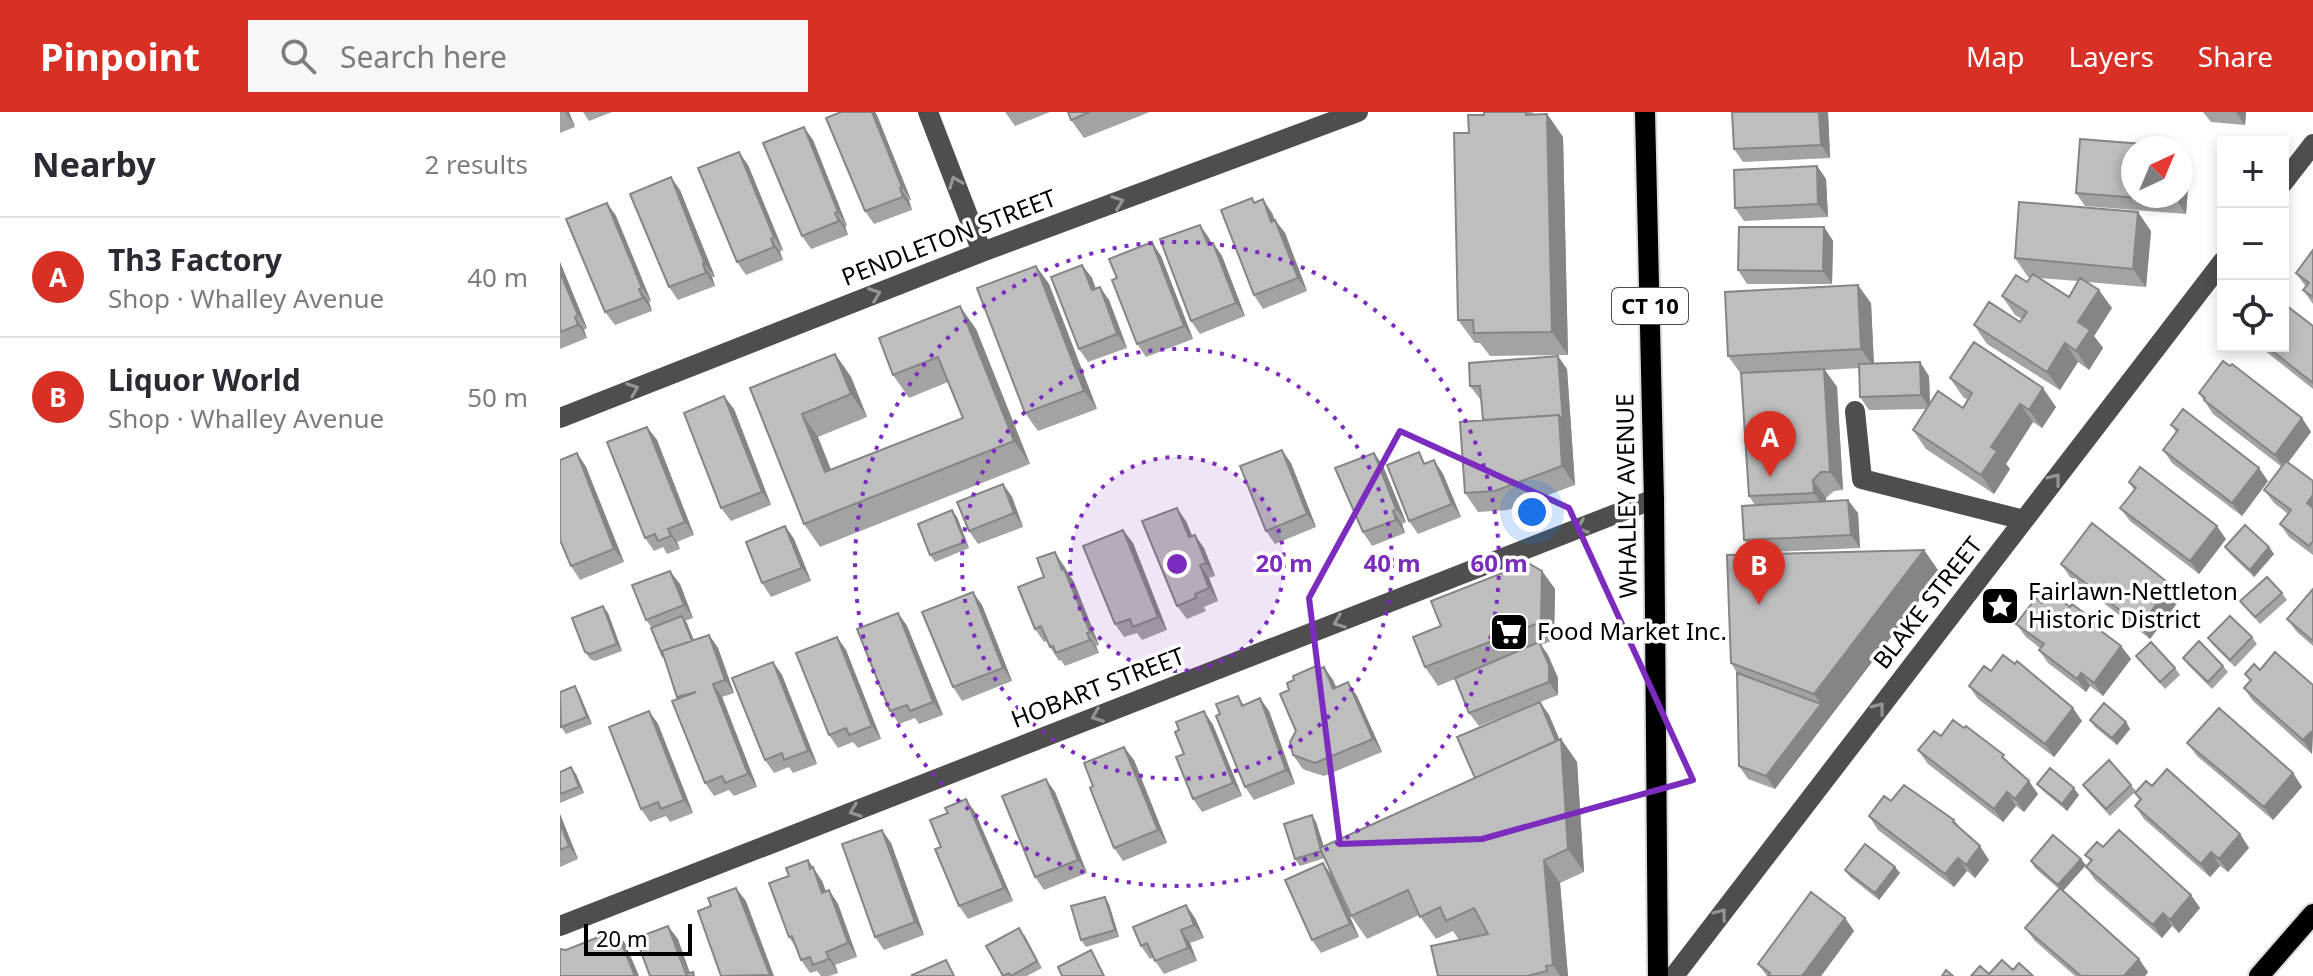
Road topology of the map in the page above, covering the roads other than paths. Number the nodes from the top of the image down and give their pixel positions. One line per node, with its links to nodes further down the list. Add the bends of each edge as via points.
1 (928, 112): 6 (street, one-way to 1)
2 (1358, 112): 6 (street, PENDLETON STREET, one-way to 2)
3 (1645, 112): 10 (main road, WHALLEY AVENUE / CT 10)
4 (2313, 144): 5 (street)
5 (2289, 175)
6 (982, 252): 9 (street, PENDLETON STREET, one-way to 6)
7 (2217, 269): 11 (street, BLAKE STREET, one-way to 7)
8 (1855, 411): 11 (street, via 1862,479)
9 (560, 418)
10 (1654, 499): 13 (street, HOBART STREET, one-way to 13); 14 (main road, WHALLEY AVENUE / CT 10)
11 (2024, 520): 15 (street, BLAKE STREET, one-way to 11)
12 (2313, 914): 16 (main road)
13 (560, 926)
14 (1658, 976)
15 (1674, 976)
16 (2259, 976)

